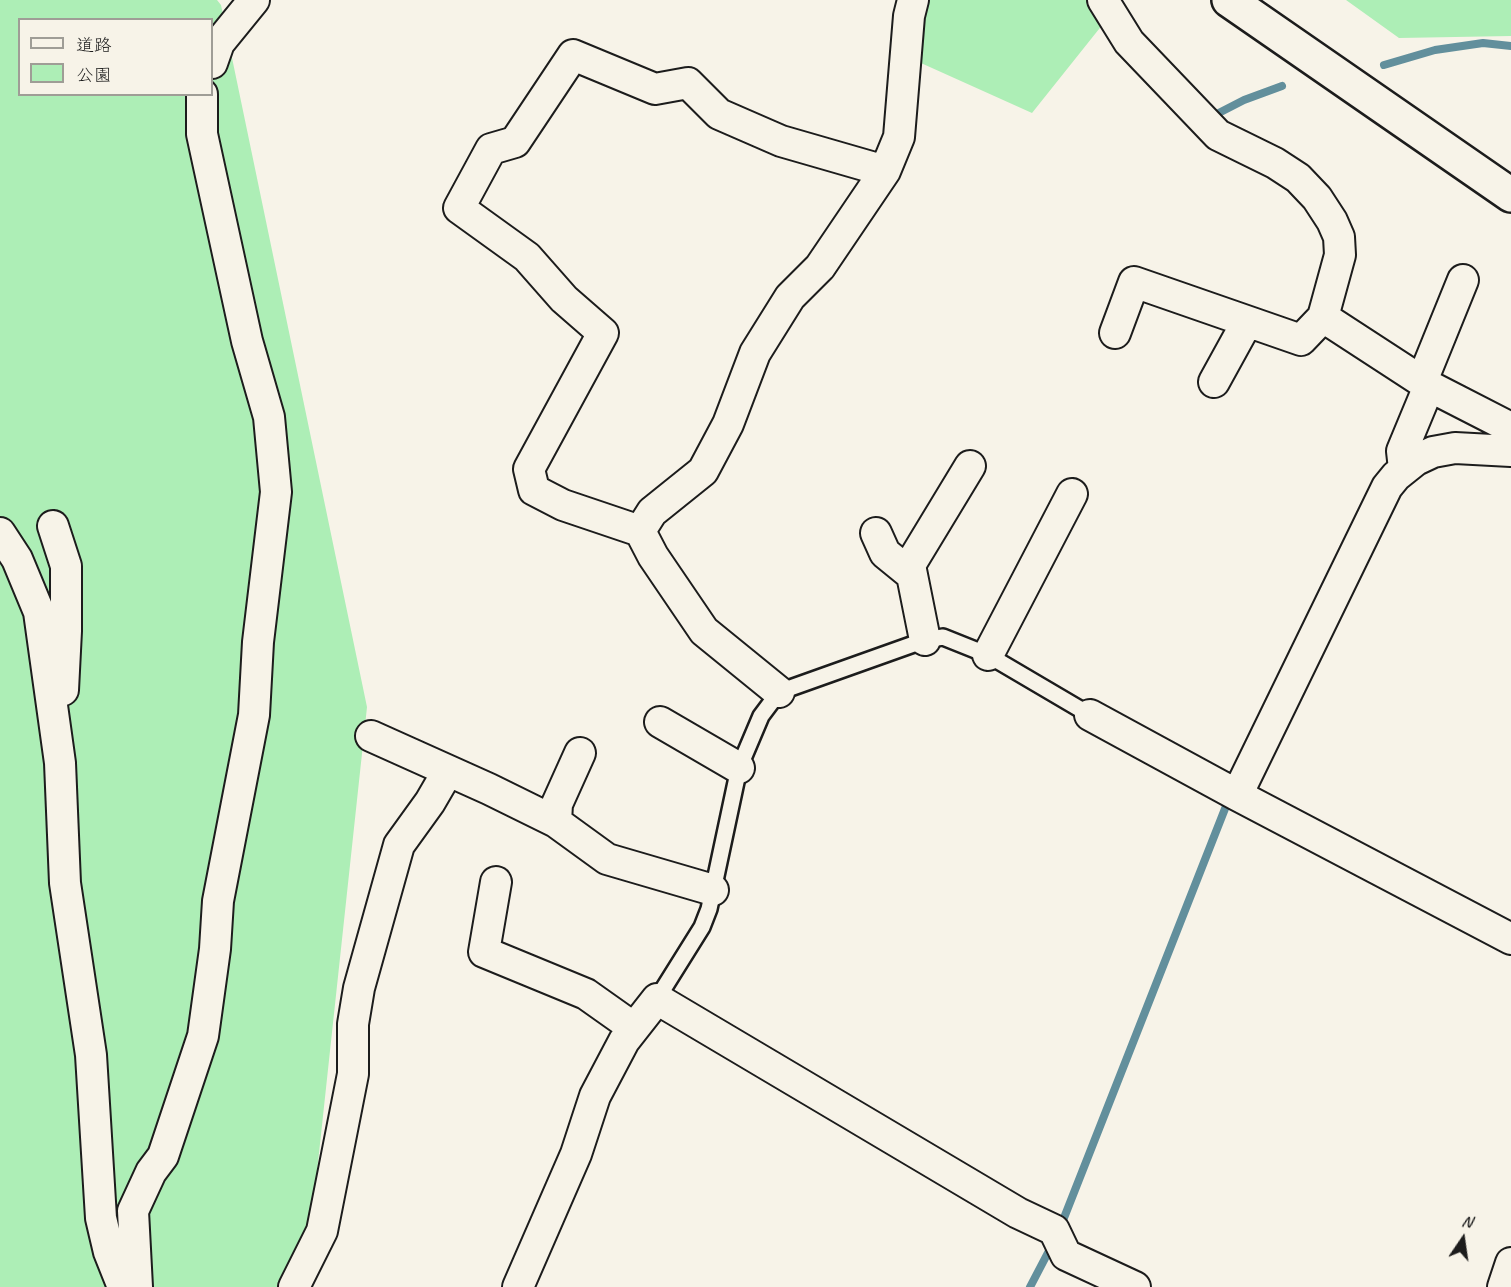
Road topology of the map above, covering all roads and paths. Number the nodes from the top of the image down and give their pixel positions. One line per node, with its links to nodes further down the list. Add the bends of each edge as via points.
1 (254, 0): 5 (street, via 219,44)
2 (914, 0): 7 (street, via 909,16 899,137)
3 (1103, 0): 10 (street, via 1129,42 1218,135 1275,163 1298,178 1317,198 1339,237 1340,255)
4 (1229, 0): 8 (street)
5 (213, 60)
6 (202, 96): 44 (street, via 202,134 245,330 269,417 276,492 258,642 254,715 218,901 203,1036 163,1156 151,1172 134,1211)
7 (885, 171): 21 (street, via 820,267 790,297 755,353 728,424 703,471 652,512); 21 (street, via 781,141 719,114 688,82 655,89 573,55 515,142 491,149 459,208 527,257 564,299 603,333 529,469 534,490 563,505)
8 (1511, 195)
9 (1463, 280): 14 (street)
10 (1323, 317): 11 (street, via 1301,340); 14 (street)
11 (1247, 322): 12 (street, via 1134,282); 13 (street)
12 (1115, 333)
13 (1214, 382)
14 (1425, 384): 15 (street); 17 (street)
15 (1511, 428)
16 (1511, 451): 17 (street, via 1455,448)
17 (1403, 460): 35 (street, via 1386,487)
18 (970, 466): 24 (street, via 910,565)
19 (1072, 494): 26 (street)
20 (53, 526): 32 (street, via 66,566)
21 (640, 531): 27 (street, via 704,631)
22 (0, 533): 32 (street, via 17,559 39,612)
23 (876, 533): 24 (street, via 885,554)
24 (912, 575): 25 (street)
25 (925, 640): 26 (lane, via 943,637); 27 (lane)
26 (988, 655): 28 (lane)
27 (779, 692): 33 (lane, via 761,716)
28 (1090, 715): 35 (street)
29 (660, 722): 33 (street)
30 (371, 736): 34 (street)
31 (580, 753): 36 (street, via 557,804)
32 (60, 759): 43 (street, via 65,883 91,1054 101,1218)
33 (739, 768): 38 (lane)
34 (448, 771): 36 (street); 45 (street, via 399,845 359,988 353,1023 353,1074 322,1231)
35 (1237, 795): 39 (street)
36 (556, 822): 38 (street, via 607,859)
37 (496, 882): 41 (street, via 484,952 586,994)
38 (713, 890): 40 (lane, via 702,927)
39 (1511, 939)
40 (657, 999): 41 (street); 47 (street, via 1018,1213 1054,1230 1066,1255)
41 (634, 1028): 46 (street, via 595,1096 576,1154)
42 (1511, 1263): 48 (street)
43 (123, 1287)
44 (137, 1287)
45 (294, 1287)
46 (518, 1287)
47 (1135, 1287)
48 (1503, 1287)

